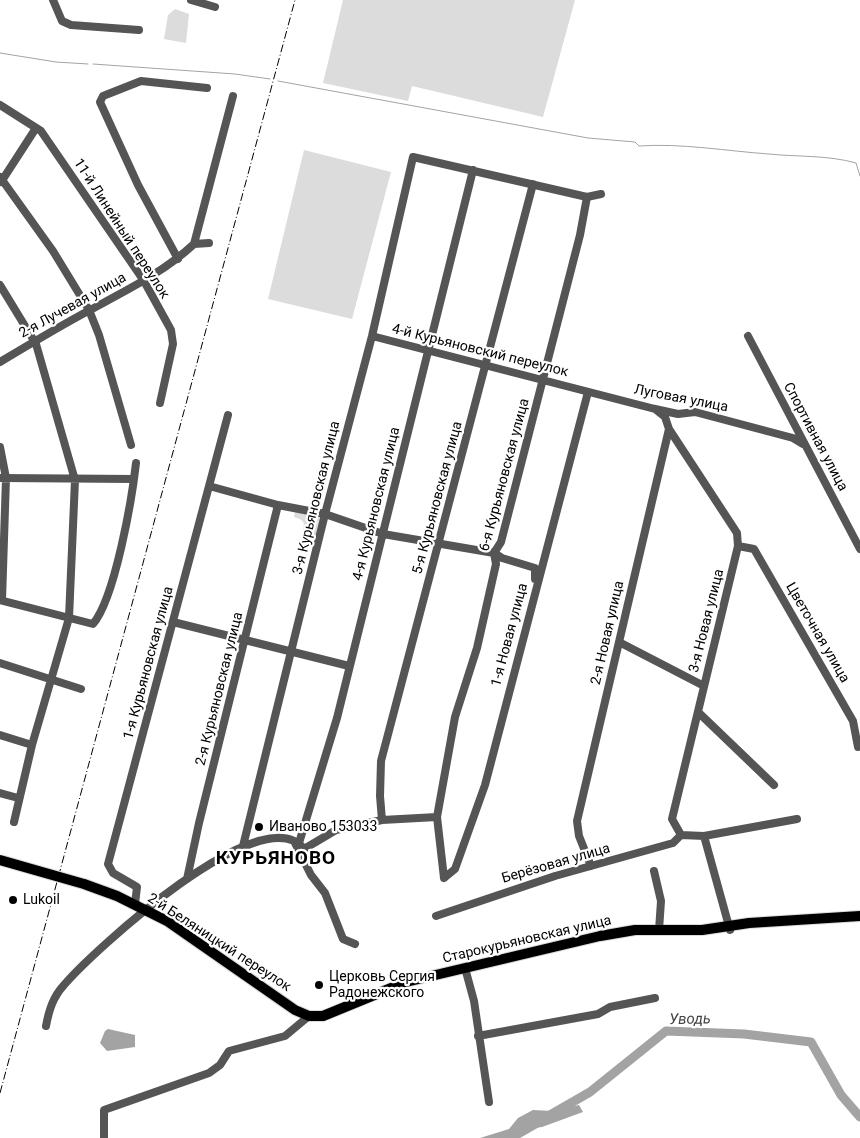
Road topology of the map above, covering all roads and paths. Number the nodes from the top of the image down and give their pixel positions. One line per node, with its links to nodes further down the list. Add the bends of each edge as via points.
1 (63, 0): 3 (street)
2 (191, 0): 4 (street)
3 (53, 2): 5 (street, via 62,21 80,27)
4 (215, 7)
5 (139, 30)
6 (207, 88): 17 (street, via 141,81 104,96 100,102 138,185)
7 (233, 96): 16 (street)
8 (0, 105): 9 (street)
9 (38, 130): 11 (street); 18 (street, 11-й Линейный переулок)
10 (473, 170): 12 (street); 21 (street, 3-я Курьяновская улица, via 414,157); 24 (street, 4-я Курьяновская улица)
11 (1, 180): 20 (street, via 53,251)
12 (533, 184): 14 (street); 26 (street, 5-я Курьяновская улица)
13 (601, 194): 14 (street)
14 (587, 197): 27 (street, 6-я Курьяновская улица)
15 (209, 243): 16 (street)
16 (194, 244): 17 (street, 2-я Лучевая улица)
17 (178, 259): 18 (street, 2-я Лучевая улица)
18 (144, 281): 20 (street, 2-я Лучевая улица); 29 (street, 11-й Линейный переулок, via 171,330 173,344)
19 (0, 285): 23 (street)
20 (89, 310): 23 (street, 2-я Лучевая улица); 33 (street)
21 (372, 336): 24 (street, 4-й Курьяновский переулок); 42 (street, 3-я Курьяновская улица)
22 (748, 336): 34 (street, Спортивная улица)
23 (34, 341): 25 (street, 2-я Лучевая улица); 39 (street)
24 (429, 351): 26 (street, 4-й Курьяновский переулок); 43 (street, 4-я Курьяновская улица)
25 (0, 362)
26 (487, 365): 27 (street, 4-й Курьяновский переулок); 44 (street, 5-я Курьяновская улица)
27 (543, 380): 28 (street, 4-й Курьяновский переулок); 47 (street, 6-я Курьяновская улица, via 501,542)
28 (585, 391): 30 (street, Луговая улица); 48 (street, 1-я Новая улица)
29 (160, 402)
30 (655, 409): 32 (street, via 665,418); 34 (street, Луговая улица, via 678,414 695,412 792,438)
31 (228, 415): 40 (street, 1-я Курьяновская улица)
32 (669, 428): 45 (street, via 738,534); 53 (street, 2-я Новая улица)
33 (131, 444)
34 (803, 444): 46 (street, Спортивная улица)
35 (0, 447): 37 (street)
36 (136, 463): 38 (street)
37 (3, 478): 39 (street); 49 (street)
38 (134, 479): 39 (street); 50 (street, via 110,589 97,619 93,624)
39 (75, 480): 50 (street)
40 (209, 486): 41 (street); 51 (street, 1-я Курьяновская улица)
41 (278, 506): 42 (street); 52 (street, 2-я Курьяновская улица)
42 (325, 514): 43 (street); 54 (street, 3-я Курьяновская улица)
43 (383, 534): 44 (street); 56 (street, 4-я Курьяновская улица)
44 (438, 544): 47 (street); 69 (street, 5-я Курьяновская улица, via 381,761)
45 (738, 546): 58 (street, 3-я Новая улица); 63 (street, Цветочная улица, via 754,549 853,721)
46 (860, 549)
47 (494, 553): 48 (street, via 535,568); 67 (street, 6-я Курьяновская улица, via 496,564 477,648 455,717)
48 (534, 593): 78 (street, 1-я Новая улица, via 485,785 456,869)
49 (1, 600): 50 (street)
50 (69, 618): 57 (street)
51 (174, 622): 52 (street); 80 (street, 1-я Курьяновская улица, via 155,682 108,864 113,873 137,887)
52 (245, 641): 54 (street); 79 (street, 2-я Курьяновская улица)
53 (619, 642): 58 (street); 76 (street, 2-я Новая улица, via 577,821 579,836)
54 (291, 652): 56 (street); 74 (street, 3-я Курьяновская улица)
55 (0, 663): 57 (street)
56 (348, 666): 73 (street, 4-я Курьяновская улица, via 337,718)
57 (52, 680): 59 (street); 62 (street)
58 (704, 686): 60 (street, 3-я Новая улица)
59 (81, 689)
60 (698, 712): 64 (street); 71 (street, 3-я Новая улица, via 672,819)
61 (0, 735): 62 (street)
62 (32, 745): 66 (street)
63 (858, 747)
64 (774, 785)
65 (0, 793): 66 (street)
66 (18, 798): 70 (street)
67 (437, 817): 69 (street); 78 (street, 6-я Курьяновская улица)
68 (797, 819): 72 (street)
69 (382, 820): 73 (street, via 336,830 304,849)
70 (14, 822)
71 (681, 835): 72 (street); 76 (street, Берёзовая улица, via 673,843)
72 (704, 836): 84 (street)
73 (297, 842): 74 (street, via 269,838); 86 (street, via 311,875 325,893 343,939)
74 (243, 846): 79 (street)
75 (0, 860): 80 (main road, 2-й Беляницкий переулок, bridge, via 84,884)
76 (591, 866): 81 (street, Берёзовая улица)
77 (654, 871): 85 (street, via 661,901)
78 (444, 878)
79 (187, 879): 80 (street)
80 (140, 907): 89 (main road, 2-й Беляницкий переулок); 90 (street, via 63,985 51,1004)
81 (436, 916)
82 (860, 916): 84 (main road, Старокурьяновская улица, via 749,923)
83 (860, 921): 84 (main road)
84 (730, 928): 85 (main road, Старокурьяновская улица)
85 (659, 930): 87 (main road, Старокурьяновская улица, via 600,936)
86 (354, 944)
87 (465, 968): 89 (main road, Старокурьяновская улица, via 406,982 323,1016); 91 (street, via 474,1001)
88 (655, 998): 91 (street, via 610,1007 598,1014)
89 (309, 1016): 93 (street, via 285,1036 229,1051 220,1065 209,1073 104,1110)
90 (46, 1026)
91 (478, 1036): 92 (street)
92 (489, 1102)
93 (104, 1138)

